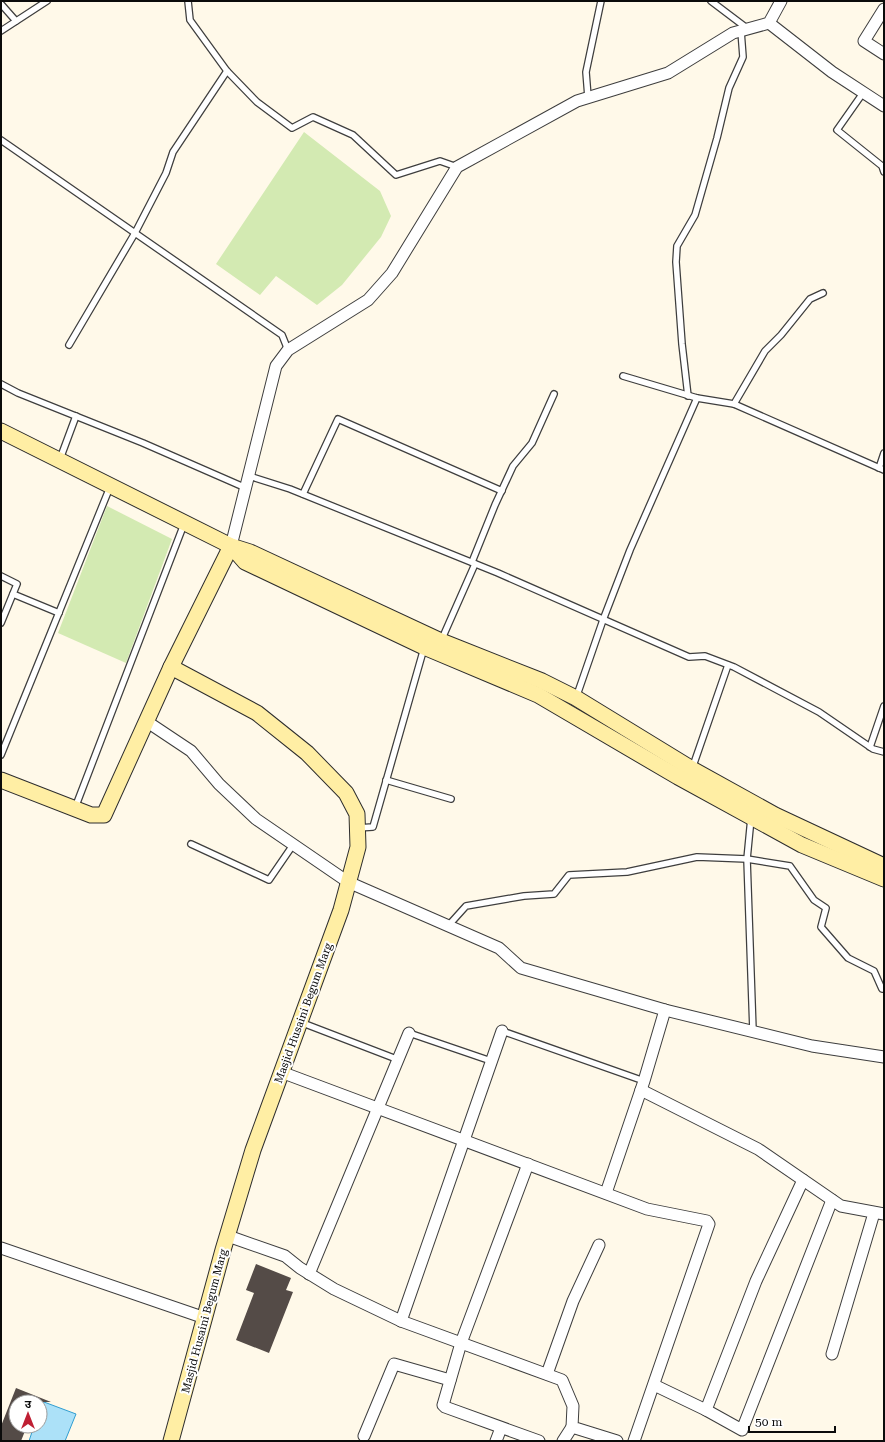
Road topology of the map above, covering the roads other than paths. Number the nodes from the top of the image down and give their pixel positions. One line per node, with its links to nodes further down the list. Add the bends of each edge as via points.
1 (47, 1): 8 (lane)
2 (188, 1): 13 (lane, via 190,20)
3 (601, 1): 15 (lane, via 586,72)
4 (711, 1): 10 (lane)
5 (781, 1): 9 (street)
6 (1, 4): 8 (lane)
7 (884, 9): 12 (street, via 864,41)
8 (16, 21): 11 (lane)
9 (769, 23): 10 (street); 14 (street, via 832,72)
10 (745, 30): 15 (street, via 733,33 668,73); 27 (lane, via 743,57 729,88 695,215 677,246 682,344)
11 (1, 31)
12 (884, 54)
13 (227, 71): 18 (lane, via 257,102 292,128 313,117 320,120 352,135 396,175 440,161); 20 (lane, via 173,152 166,173)
14 (864, 93): 16 (street); 19 (lane, via 837,130 882,166)
15 (588, 97): 18 (street)
16 (883, 104)
17 (1, 140): 20 (lane)
18 (457, 167): 23 (street, via 392,273 368,300)
19 (884, 172)
20 (135, 233): 22 (lane); 23 (lane, via 282,335)
21 (823, 293): 29 (lane, via 810,299 765,351)
22 (69, 345)
23 (288, 350): 35 (street, via 276,366)
24 (623, 376): 27 (lane)
25 (1, 384): 30 (lane)
26 (554, 394): 38 (lane, via 532,443 513,466)
27 (688, 396): 28 (lane)
28 (697, 398): 29 (lane); 46 (lane, via 630,550)
29 (734, 404): 34 (lane)
30 (76, 416): 33 (lane); 37 (lane)
31 (1, 431): 33 (street)
32 (884, 453): 34 (lane)
33 (59, 460): 36 (street)
34 (882, 469)
35 (249, 476): 37 (street); 39 (lane)
36 (110, 486): 40 (street); 45 (lane)
37 (246, 488): 41 (street)
38 (502, 491): 39 (lane, via 338,419); 42 (lane)
39 (303, 494): 42 (lane)
40 (184, 524): 41 (street); 62 (lane)
41 (231, 546): 48 (street, via 250,552); 49 (street, via 245,562); 51 (street)
42 (473, 563): 46 (lane); 48 (lane)
43 (1, 576): 44 (lane, via 17,584)
44 (13, 594): 45 (lane); 47 (lane)
45 (59, 613): 57 (lane)
46 (603, 620): 50 (lane, via 689,657 705,656); 52 (lane)
47 (1, 623)
48 (440, 641): 52 (street, via 542,681)
49 (424, 647): 60 (lane); 63 (street, via 538,695)
50 (728, 665): 55 (lane, via 819,712); 58 (lane)
51 (171, 667): 54 (street); 64 (street, Masjid Husaini Begum Marg, via 257,713 307,753 346,793 357,814)
52 (576, 698): 58 (street)
53 (884, 706): 55 (lane)
54 (146, 721): 62 (street, via 104,815 91,815); 66 (street, via 191,751 219,784 256,819)
55 (870, 747): 56 (lane)
56 (884, 752)
57 (1, 755)
58 (692, 769): 68 (street, via 775,815)
59 (1, 780): 62 (street)
60 (386, 780): 61 (lane); 64 (lane, via 373,827)
61 (451, 799)
62 (74, 809)
63 (751, 817): 67 (lane); 69 (street, via 802,845)
64 (357, 828): 70 (street, Masjid Husaini Begum Marg, via 358,847)
65 (190, 844): 66 (lane, via 269,880)
66 (294, 845): 70 (street)
67 (748, 859): 71 (lane, via 697,857 627,872 568,875 554,894 524,896 466,906); 72 (lane, via 790,866 814,900 826,908 821,927 848,958 874,971); 76 (lane)
68 (884, 866)
69 (884, 879)
70 (348, 882): 71 (street); 74 (street, Masjid Husaini Begum Marg, via 341,910)
71 (448, 926): 73 (street, via 499,948 521,968)
72 (884, 989)
73 (665, 1010): 76 (street); 82 (street)
74 (300, 1022): 79 (lane); 81 (street, Masjid Husaini Begum Marg)
75 (502, 1031): 80 (street); 82 (lane)
76 (753, 1031): 78 (street, via 812,1046)
77 (410, 1033): 79 (street); 80 (lane)
78 (884, 1056)
79 (399, 1060): 83 (street)
80 (491, 1061): 84 (street)
81 (282, 1072): 83 (street); 90 (street, Masjid Husaini Begum Marg, via 253,1150)
82 (642, 1085): 86 (street, via 758,1149); 87 (street)
83 (378, 1108): 84 (street); 93 (street)
84 (464, 1140): 85 (street); 95 (street)
85 (528, 1164): 87 (street); 96 (street)
86 (803, 1180): 88 (street); 101 (street, via 756,1281)
87 (606, 1193): 100 (street, via 647,1208 707,1221 709,1224)
88 (832, 1200): 89 (street, via 841,1206); 101 (street, via 742,1430)
89 (879, 1213): 97 (street)
90 (228, 1236): 93 (street, via 285,1256); 94 (street, Masjid Husaini Begum Marg)
91 (599, 1245): 98 (street, via 573,1302)
92 (1, 1248): 94 (street)
93 (309, 1274): 95 (street)
94 (205, 1318): 105 (street, Masjid Husaini Begum Marg)
95 (400, 1321): 96 (street)
96 (461, 1343): 98 (street); 99 (street)
97 (832, 1354)
98 (547, 1374): 102 (street, via 562,1380 573,1406)
99 (450, 1380): 103 (street, via 443,1405 445,1407); 104 (street, via 394,1364)
100 (654, 1385): 101 (street); 110 (street)
101 (706, 1410)
102 (572, 1427): 108 (street); 109 (street)
103 (501, 1428): 106 (street); 107 (street)
104 (364, 1436)
105 (171, 1441)
106 (496, 1441)
107 (539, 1441)
108 (563, 1441)
109 (617, 1441)
110 (634, 1441)

